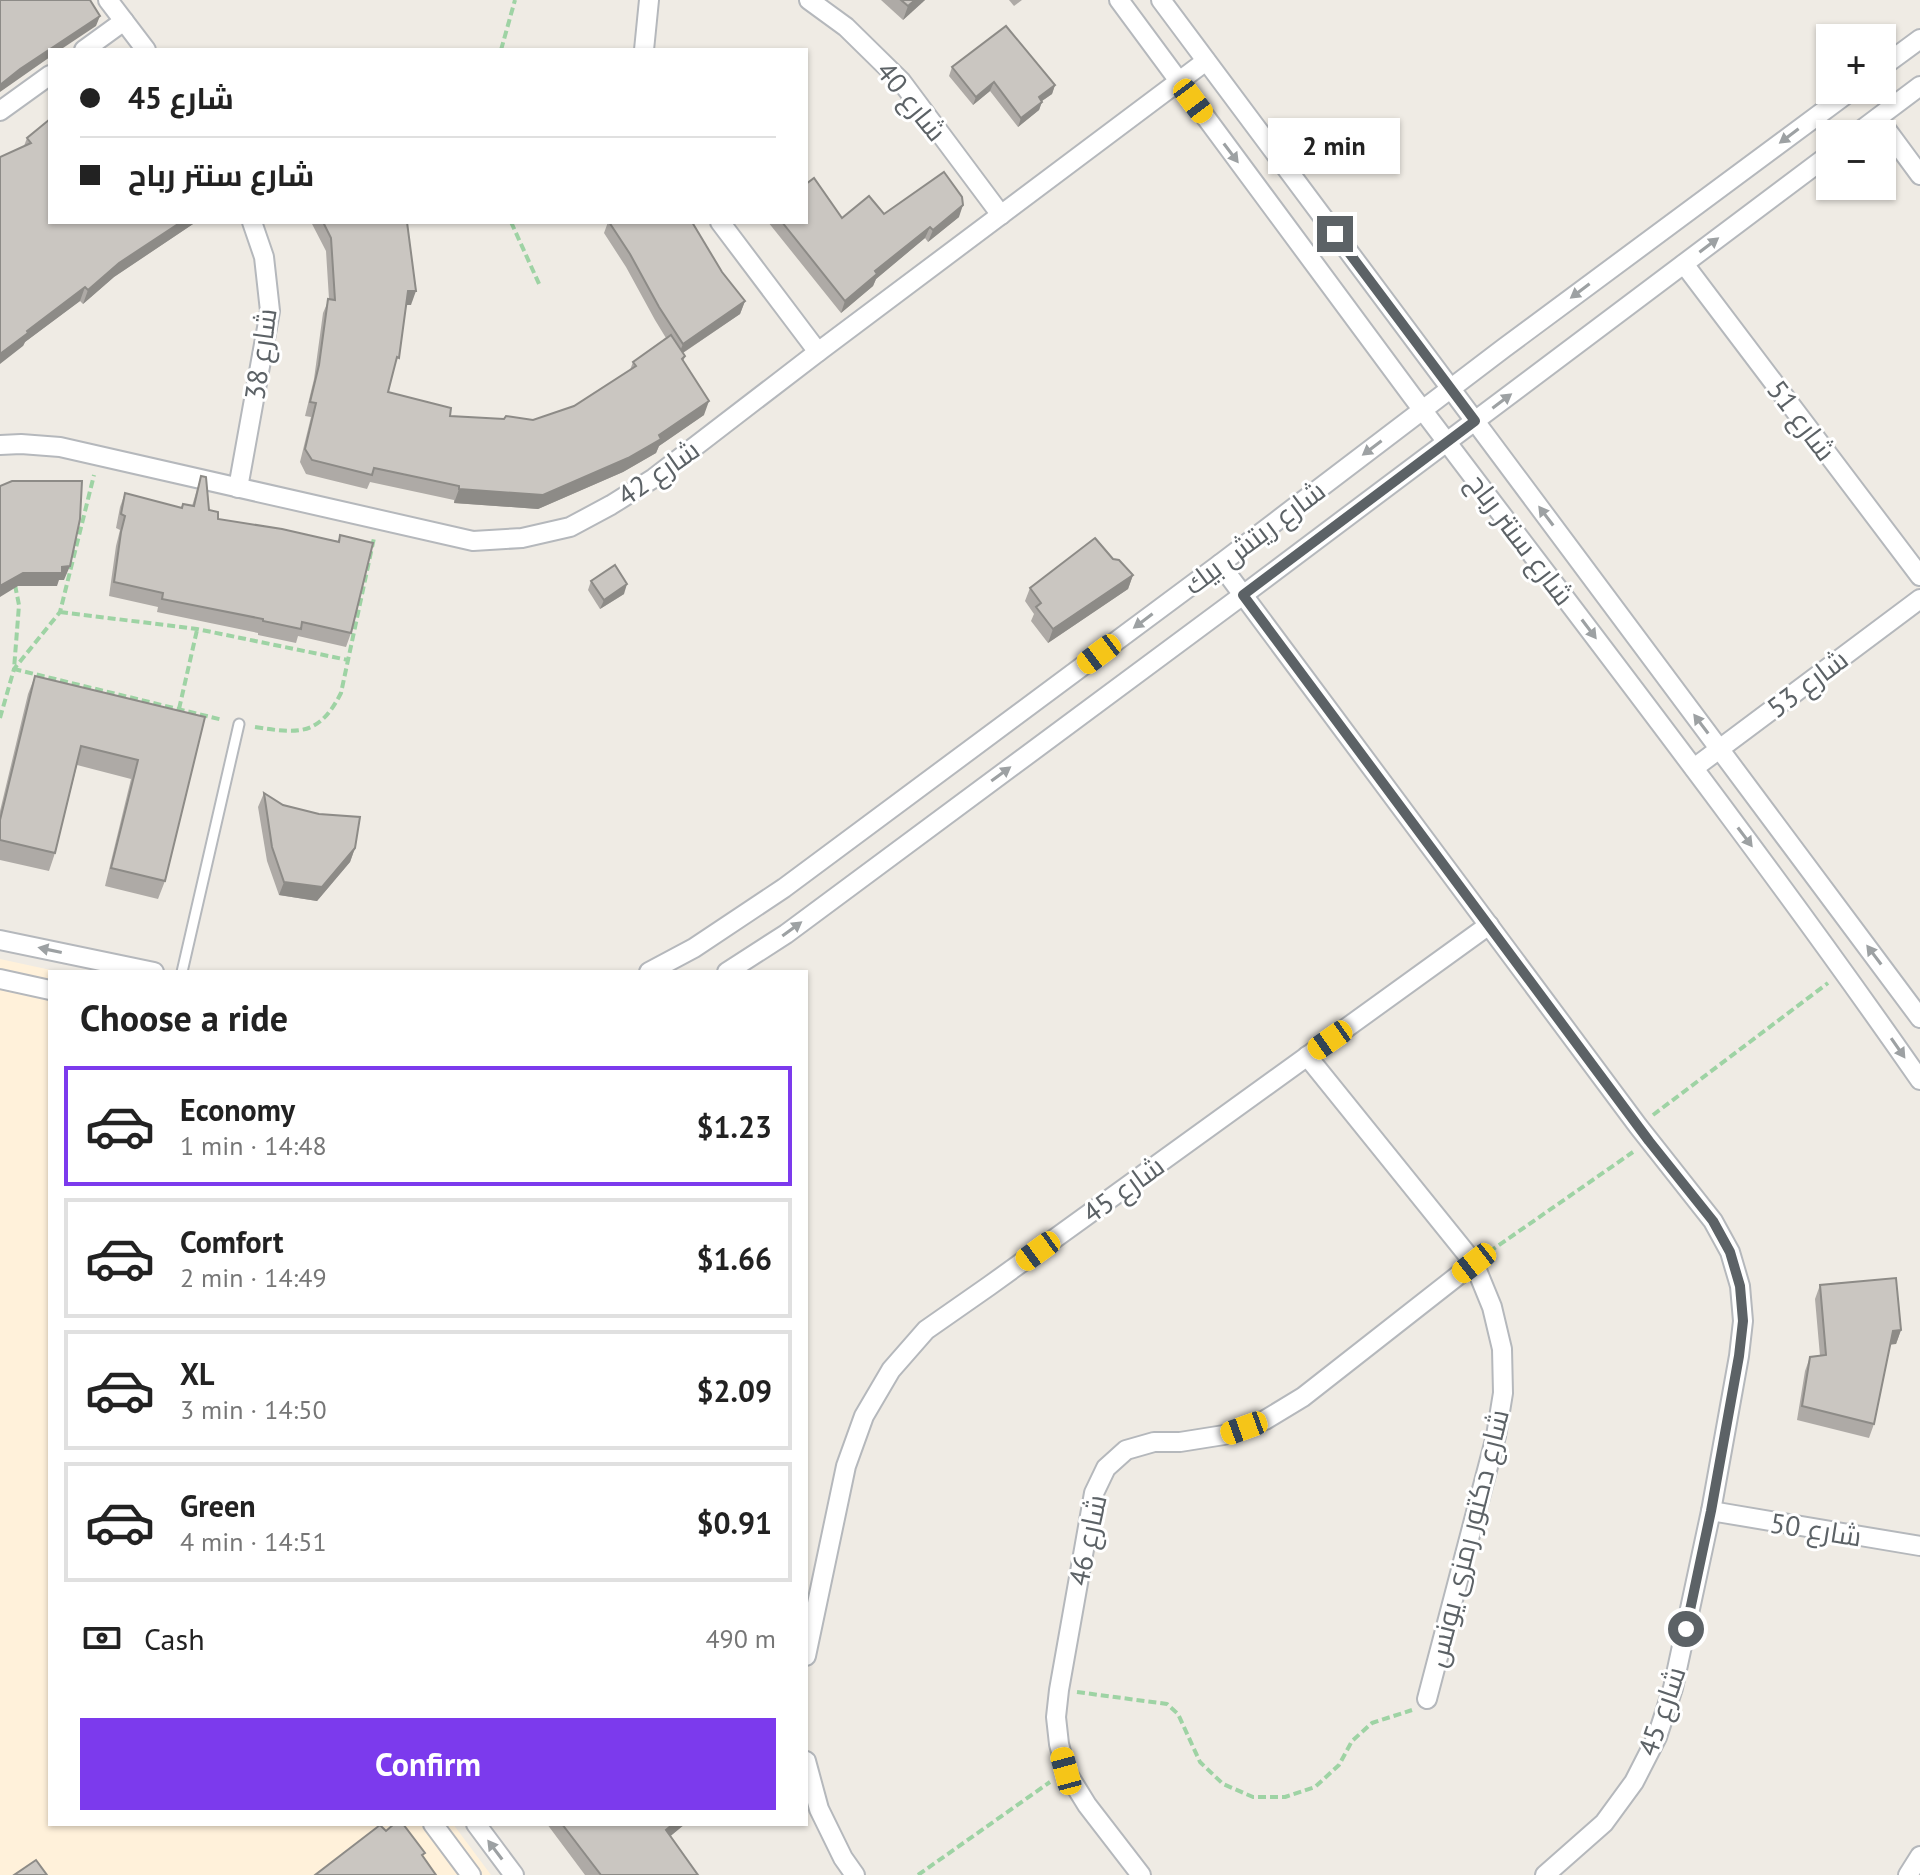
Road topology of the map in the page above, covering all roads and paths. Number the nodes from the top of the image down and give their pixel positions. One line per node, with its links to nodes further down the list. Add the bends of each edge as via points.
1 (108, 0): 7 (street)
2 (515, 0): 11 (path)
3 (649, 0): 12 (street)
4 (809, 0): 24 (street, شارع 40, via 846,27 901,81)
5 (1119, 0): 16 (street, شارع سنتر رباح)
6 (1161, 0): 14 (street, شارع سنتر رباح)
7 (124, 21): 9 (street); 10 (street)
8 (1920, 39): 13 (street)
9 (87, 48)
10 (144, 48)
11 (502, 48)
12 (644, 48)
13 (1896, 57)
14 (1206, 61): 16 (street, شارع 42); 31 (street, شارع سنتر رباح)
15 (48, 76): 19 (street)
16 (1179, 82): 24 (street, شارع 42); 32 (street, شارع سنتر رباح, one-way to 32)
17 (1920, 86): 20 (street)
18 (1833, 104): 31 (street, شارع ريتش بيك, one-way to 31)
19 (0, 111)
20 (1878, 118): 21 (street); 23 (street)
21 (1875, 120)
22 (1816, 165): 28 (street, شارع ريتش بيك, one-way to 22)
23 (1920, 175)
24 (1001, 215): 30 (street, شارع 42)
25 (253, 224): 37 (street, شارع 38, via 264,257 270,311)
26 (512, 224): 29 (path)
27 (722, 224): 30 (street)
28 (1684, 264): 33 (street, شارع ريتش بيك, one-way to 28); 41 (street, شارع 51)
29 (540, 286)
30 (818, 352): 38 (street, شارع 42, via 654,478 570,527 522,538 473,541)
31 (1451, 388): 32 (street, شارع ريتش بيك); 33 (street, شارع سنتر رباح)
32 (1422, 409): 34 (street, شارع سنتر رباح); 39 (street, شارع ريتش بيك, one-way to 39)
33 (1475, 421): 34 (street, شارع ريتش بيك); 51 (street, شارع سنتر رباح, one-way to 33)
34 (1447, 441): 42 (street, شارع ريتش بيك); 52 (street, شارع سنتر رباح, one-way to 52)
35 (0, 445): 36 (street, شارع 42, via 60,447)
36 (98, 456): 37 (street, شارع 42); 44 (path)
37 (238, 488): 38 (street, شارع 42)
38 (378, 520): 46 (path)
39 (1220, 564): 42 (street, شارع 45); 57 (street, شارع ريتش بيك, one-way to 57, via 784,888)
40 (13, 574): 47 (path, via 19,605)
41 (1920, 576)
42 (1243, 595): 53 (street, شارع 45); 58 (street, شارع ريتش بيك, one-way to 42)
43 (1920, 599): 51 (street, شارع 53)
44 (60, 612): 45 (path); 47 (path)
45 (197, 629): 46 (path); 48 (path)
46 (348, 660): 50 (path, via 332,712 316,725 295,732)
47 (14, 669): 48 (path); 49 (path)
48 (179, 709): 50 (path)
49 (0, 718)
50 (239, 724): 56 (lane)
51 (1719, 749): 52 (street, شارع 53); 62 (street, شارع سنتر رباح, one-way to 51)
52 (1694, 768): 59 (street, شارع سنتر رباح, one-way to 59)
53 (1489, 925): 63 (street, شارع 45); 65 (street, شارع 45)
54 (0, 940): 55 (street, one-way to 54)
55 (144, 970)
56 (182, 970)
57 (653, 970)
58 (730, 970)
59 (1845, 971): 64 (street, شارع سنتر رباح, one-way to 64); 65 (path)
60 (0, 979): 61 (street)
61 (48, 990)
62 (1920, 1018)
63 (1307, 1056): 66 (street, شارع دكتور رمزى يونس); 69 (street, شارع 45, via 926,1330 891,1370 864,1416)
64 (1920, 1080)
65 (1644, 1133): 66 (path); 67 (street, شارع 45, via 1713,1221 1740,1286 1739,1356)
66 (1474, 1263): 71 (street, شارع 46, via 1303,1397 1265,1420 1224,1435 1126,1450 1106,1468 1094,1493); 72 (street, شارع دكتور رمزى يونس, via 1496,1321 1503,1393)
67 (1711, 1511): 68 (street, شارع 50); 83 (street, شارع 45, via 1673,1688 1657,1737 1634,1782 1604,1823)
68 (1920, 1546)
69 (815, 1573): 70 (street, شارع 45)
70 (808, 1638)
71 (1059, 1690): 72 (path, via 1167,1704 1178,1714 1200,1762 1223,1784 1253,1797 1285,1797 1315,1787 1372,1723 1417,1708); 74 (street, شارع 46, via 1056,1717)
72 (1427, 1699)
73 (808, 1768): 80 (street, via 819,1809)
74 (1066, 1771): 81 (path); 82 (street, شارع 46)
75 (434, 1826): 78 (street)
76 (477, 1826): 79 (street, one-way to 76)
77 (1920, 1856): 84 (street)
78 (471, 1875)
79 (514, 1875)
80 (855, 1875)
81 (918, 1875)
82 (1141, 1875)
83 (1545, 1875)
84 (1908, 1875)

